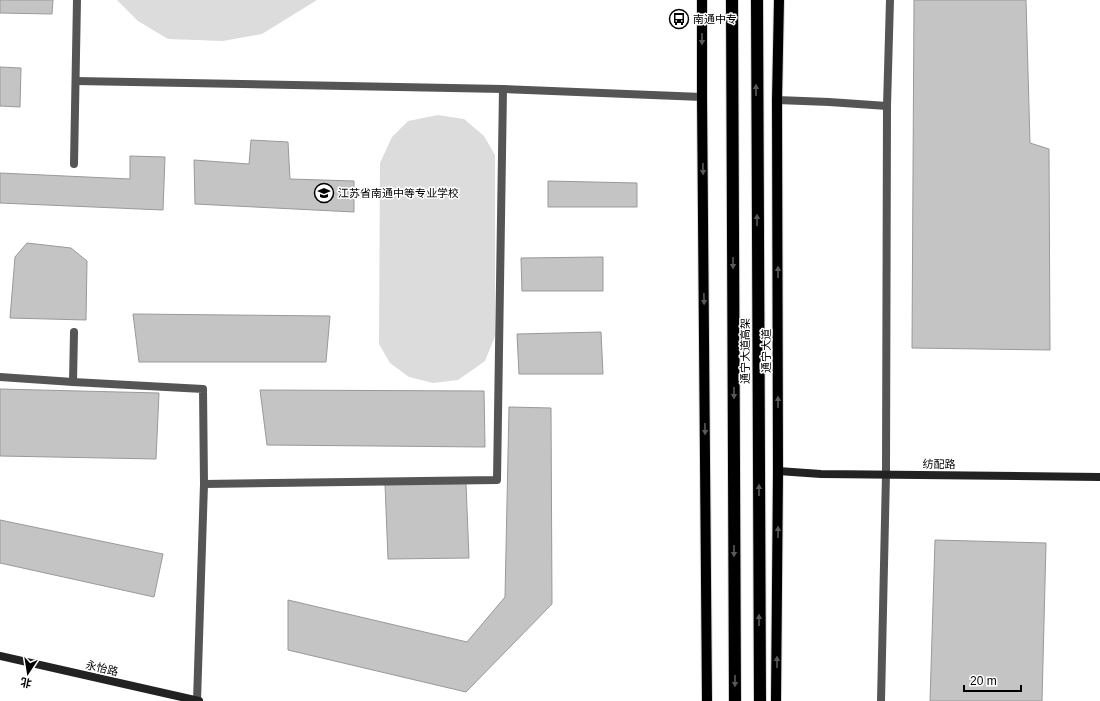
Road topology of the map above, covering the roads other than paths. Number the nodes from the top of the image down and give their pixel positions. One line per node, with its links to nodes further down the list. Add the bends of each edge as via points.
1 (77, 0): 9 (lane)
2 (702, 0): 11 (main road, one-way to 11)
3 (732, 0): 25 (highway, 通宁大道高架, one-way to 25)
4 (757, 0): 8 (highway, 通宁大道高架)
5 (762, 0): 8 (highway)
6 (780, 0): 12 (main road, 通宁大道)
7 (890, 0): 13 (lane)
8 (756, 59): 26 (highway, 通宁大道高架, one-way to 8)
9 (76, 81): 10 (lane); 14 (lane)
10 (503, 90): 11 (lane); 21 (lane, via 497,480)
11 (702, 98): 24 (main road, one-way to 24)
12 (777, 100): 13 (lane); 18 (main road, 通宁大道, one-way to 12)
13 (887, 106): 19 (lane)
14 (74, 164)
15 (74, 332): 17 (lane)
16 (0, 377): 17 (lane)
17 (73, 382): 21 (lane, via 203,389)
18 (778, 471): 19 (street, 纺配路); 27 (main road, 通宁大道, one-way to 18)
19 (886, 474): 20 (street, 纺配路); 28 (lane)
20 (1100, 477)
21 (204, 484): 23 (lane)
22 (0, 656): 23 (street, 永怡路)
23 (198, 701)
24 (708, 701)
25 (735, 701)
26 (760, 701)
27 (776, 701)
28 (881, 701)

